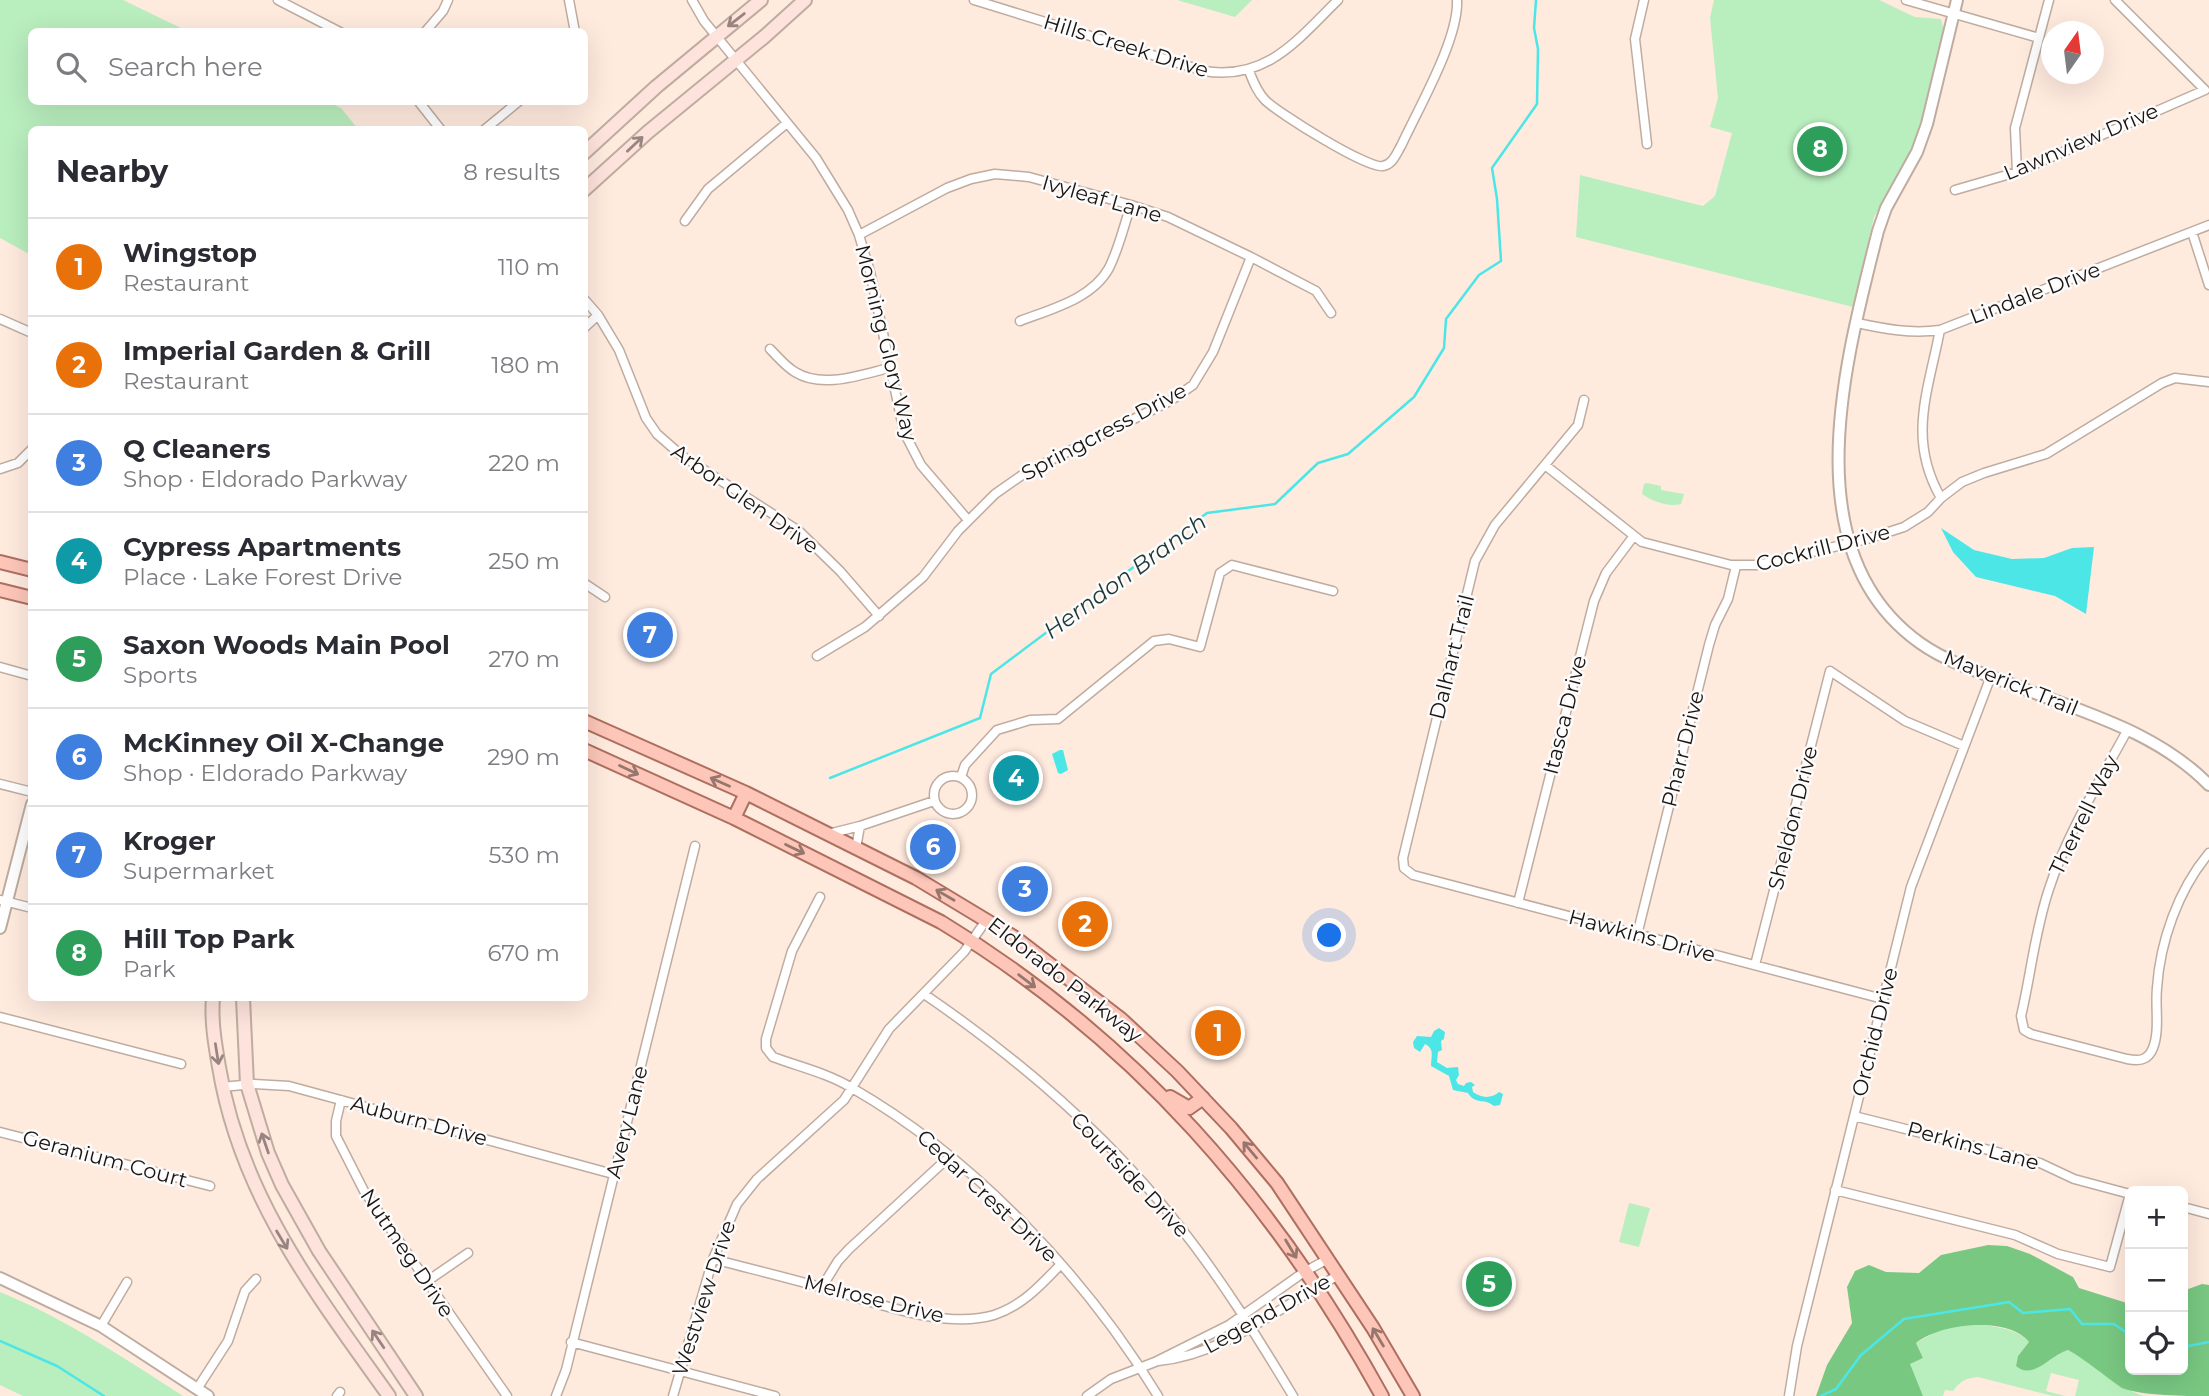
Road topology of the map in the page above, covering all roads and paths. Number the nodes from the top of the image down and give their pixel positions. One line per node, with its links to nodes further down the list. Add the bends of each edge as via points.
1 (278, 0): 16 (street)
2 (307, 0): 16 (street)
3 (448, 0): 19 (street)
4 (569, 0): 20 (street)
5 (692, 0): 21 (street, Morning Glory Way)
6 (761, 0): 21 (main road, one-way to 21)
7 (805, 0): 23 (main road)
8 (974, 0): 24 (street, Hills Creek Drive, via 1204,71)
9 (1338, 0): 24 (street, Hills Creek Drive, via 1275,58)
10 (1457, 0): 24 (street, via 1448,45 1401,146 1386,166 1368,163 1271,106)
11 (1644, 0): 30 (street, via 1635,39)
12 (1906, 0): 17 (street)
13 (1957, 0): 17 (street, Maverick Trail)
14 (2049, 0): 22 (street)
15 (2115, 0): 32 (street, Lawnview Drive, via 2205,90)
16 (301, 11): 18 (street)
17 (1955, 13): 22 (street); 47 (street, Maverick Trail, via 1924,134 1882,220)
18 (333, 28)
19 (428, 28)
20 (574, 28)
21 (716, 36): 23 (street, Morning Glory Way); 31 (main road)
22 (2039, 38): 32 (street, via 2015,128)
23 (736, 59): 27 (street, Morning Glory Way); 33 (main road, one-way to 23)
24 (1249, 71)
25 (421, 105): 28 (street)
26 (514, 105): 29 (street)
27 (787, 123): 36 (street, via 708,188); 39 (street, Morning Glory Way, via 834,184)
28 (438, 126)
29 (489, 126)
30 (1647, 144)
31 (588, 149)
32 (2017, 172): 34 (street, Lawnview Drive)
33 (588, 186)
34 (1955, 190)
35 (1131, 205): 39 (street, Ivyleaf Lane, via 1029,177 984,176 947,188); 40 (street, Ivyleaf Lane); 46 (street, via 1100,281 1071,302)
36 (685, 221)
37 (2209, 225): 38 (street, Lindale Drive)
38 (2192, 232): 41 (street); 49 (street, Lindale Drive)
39 (859, 235): 52 (street, Morning Glory Way)
40 (1251, 257): 43 (street, Ivyleaf Lane, via 1316,291); 59 (street, Springcress Drive, via 1213,352 1193,385 1170,401 1025,473)
41 (2209, 285)
42 (588, 304): 44 (street, Arbor Glen Drive)
43 (1331, 313)
44 (598, 315): 48 (street); 70 (street, Arbor Glen Drive, via 657,434 689,461 799,531)
45 (0, 319): 50 (street)
46 (1020, 321)
47 (1857, 323): 49 (street, Lindale Drive, via 1897,331); 61 (street, Maverick Trail, via 1839,421 1841,496)
48 (588, 324)
49 (1940, 330): 58 (street, via 1922,416 1922,438 1925,464)
50 (28, 331)
51 (770, 349): 52 (street, via 796,372 817,380)
52 (889, 368): 59 (street, Morning Glory Way, via 913,452)
53 (2209, 382): 58 (street, Cockrill Drive, via 2175,378 2162,383 2046,454 1962,482)
54 (1584, 400): 56 (street, via 1578,425)
55 (28, 453): 57 (street, via 18,463)
56 (1545, 465): 60 (street, Cockrill Drive); 92 (street, Dalhart Trail, via 1491,531 1475,561 1402,858)
57 (0, 469)
58 (1941, 498): 61 (street, Cockrill Drive, via 1904,527)
59 (968, 520): 70 (street, Springcress Drive, via 932,568)
60 (1633, 537): 63 (street, Cockrill Drive); 95 (street, Itasca Drive, via 1606,573 1594,601)
61 (1849, 543): 63 (street, Cockrill Drive, via 1765,564); 74 (street, Maverick Trail, via 1872,595 1899,626 1934,652)
62 (0, 562): 64 (main road)
63 (1736, 566): 99 (street, Pharr Drive, via 1709,645)
64 (28, 569)
65 (588, 586): 69 (street)
66 (0, 590): 68 (main road)
67 (1333, 591): 79 (street, via 1232,565 1220,573 1200,647 1169,639 1154,641 1058,719 1030,720 996,730 965,765)
68 (28, 597)
69 (605, 597)
70 (879, 616): 71 (street, Springcress Drive)
71 (817, 656)
72 (0, 667): 73 (street)
73 (28, 675)
74 (1991, 676): 76 (street, Maverick Trail); 77 (street, Orchid Drive)
75 (588, 723): 83 (main road, Eldorado Parkway, one-way to 75)
76 (2128, 729): 81 (street, Maverick Trail, via 2174,755); 91 (street, Therrell Way, via 2051,881 2035,938 2022,1027 2031,1034 2127,1059 2141,1061 2149,1056 2156,1035 2157,980 2166,934)
77 (1964, 746): 101 (street, Sheldon Drive, via 1905,721 1830,671); 103 (street, Orchid Drive, via 1914,877)
78 (588, 752): 86 (main road, Eldorado Parkway, one-way to 86)
79 (961, 778): 84 (street, via 943,779 934,788); 84 (street, via 972,793 965,811 947,814)
80 (0, 784): 82 (street)
81 (2209, 785)
82 (28, 791)
83 (746, 793): 86 (main road); 88 (main road, Eldorado Parkway)
84 (934, 801): 87 (street)
85 (28, 817): 94 (street)
86 (734, 818): 100 (main road, Eldorado Parkway, one-way to 100)
87 (860, 826): 88 (street); 90 (street)
88 (828, 834): 90 (main road, Eldorado Parkway)
89 (695, 846): 117 (street, Avery Lane)
90 (856, 848): 97 (main road, Eldorado Parkway, one-way to 90)
91 (2209, 853)
92 (1404, 868): 95 (street, Hawkins Drive, via 1413,875)
93 (820, 897): 111 (street, Cedar Crest Drive, via 792,951 766,1048 773,1057 826,1074)
94 (3, 901): 96 (street); 98 (street)
95 (1518, 903): 99 (street, Hawkins Drive)
96 (28, 907)
97 (987, 919): 100 (street, Westview Drive); 112 (main road, Eldorado Parkway, via 1121,1019)
98 (0, 928)
99 (1637, 935): 101 (street, Hawkins Drive)
100 (972, 940): 102 (street, Westview Drive); 108 (main road, Eldorado Parkway, one-way to 108)
101 (1755, 965): 103 (street, Hawkins Drive)
102 (924, 994): 111 (street, Westview Drive, via 888,1029); 136 (street, Courtside Drive, via 1012,1059 1092,1130 1180,1226)
103 (1883, 999): 114 (street, Orchid Drive)
104 (213, 1001): 110 (main road, one-way to 110)
105 (243, 1001): 109 (main road)
106 (0, 1017): 107 (street)
107 (181, 1064)
108 (1135, 1070): 112 (main road, via 1179,1104 1189,1108); 128 (main road, Eldorado Parkway, one-way to 128, via 1228,1167 1287,1241)
109 (247, 1084): 110 (street, Auburn Drive); 113 (street, Auburn Drive, via 289,1086); 146 (main road, one-way to 109, via 293,1208 268,1153)
110 (222, 1087): 145 (main road, one-way to 145, via 239,1148 268,1216 302,1273)
111 (852, 1088): 116 (street, Cedar Crest Drive); 125 (street, Westview Drive, via 831,1114 746,1191 731,1213)
112 (1203, 1098): 126 (main road, Eldorado Parkway, one-way to 112, via 1277,1183)
113 (341, 1100): 117 (street, Auburn Drive); 133 (street, Nutmeg Drive, via 336,1136 364,1191)
114 (1854, 1116): 119 (street, Orchid Drive); 120 (street, Perkins Lane, via 2040,1163 2074,1179)
115 (0, 1132): 118 (street, Geranium Court)
116 (949, 1157): 127 (street, Cedar Crest Drive); 134 (street, via 849,1249)
117 (613, 1174): 139 (street, Avery Lane)
118 (210, 1186)
119 (1835, 1190): 122 (street, via 2015,1235 2051,1251 2110,1267); 156 (street, Orchid Drive)
120 (2125, 1193)
121 (2188, 1208): 123 (street)
122 (2125, 1212)
123 (2209, 1214)
124 (468, 1254): 133 (street)
125 (713, 1259): 134 (street, Melrose Drive); 142 (street, Westview Drive)
126 (1328, 1259): 128 (street, Legend Drive); 129 (main road, Eldorado Parkway)
127 (1061, 1264): 134 (street, Melrose Drive, via 1021,1301 982,1318 918,1314); 141 (street, Cedar Crest Drive)
128 (1304, 1272): 135 (main road, Eldorado Parkway); 136 (street, Legend Drive)
129 (1339, 1275): 135 (street, Legend Drive); 155 (main road, Eldorado Parkway, one-way to 129)
130 (0, 1278): 137 (street)
131 (256, 1279): 143 (street, via 245,1291 228,1341)
132 (127, 1282): 137 (street)
133 (426, 1282): 147 (street, Nutmeg Drive)
134 (822, 1287)
135 (1315, 1287): 138 (street, Legend Drive); 154 (main road, Eldorado Parkway)
136 (1243, 1315): 138 (street, Courtside Drive); 140 (street, Legend Drive)
137 (101, 1326): 143 (street)
138 (1252, 1328): 140 (street, Legend Drive, via 1203,1351); 153 (street, Courtside Drive)
139 (571, 1342): 142 (street); 148 (street, Avery Lane)
140 (1155, 1362): 141 (street, Legend Drive)
141 (1140, 1368): 151 (street, Legend Drive, via 1111,1379); 152 (street, Cedar Crest Drive)
142 (680, 1371): 149 (street, Westview Drive); 150 (street)
143 (197, 1390): 144 (street)
144 (208, 1396)
145 (389, 1396)
146 (416, 1396)
147 (507, 1396)
148 (556, 1396)
149 (673, 1396)
150 (775, 1396)
151 (1087, 1396)
152 (1158, 1396)
153 (1293, 1396)
154 (1382, 1396)
155 (1413, 1396)
156 (1789, 1396)

